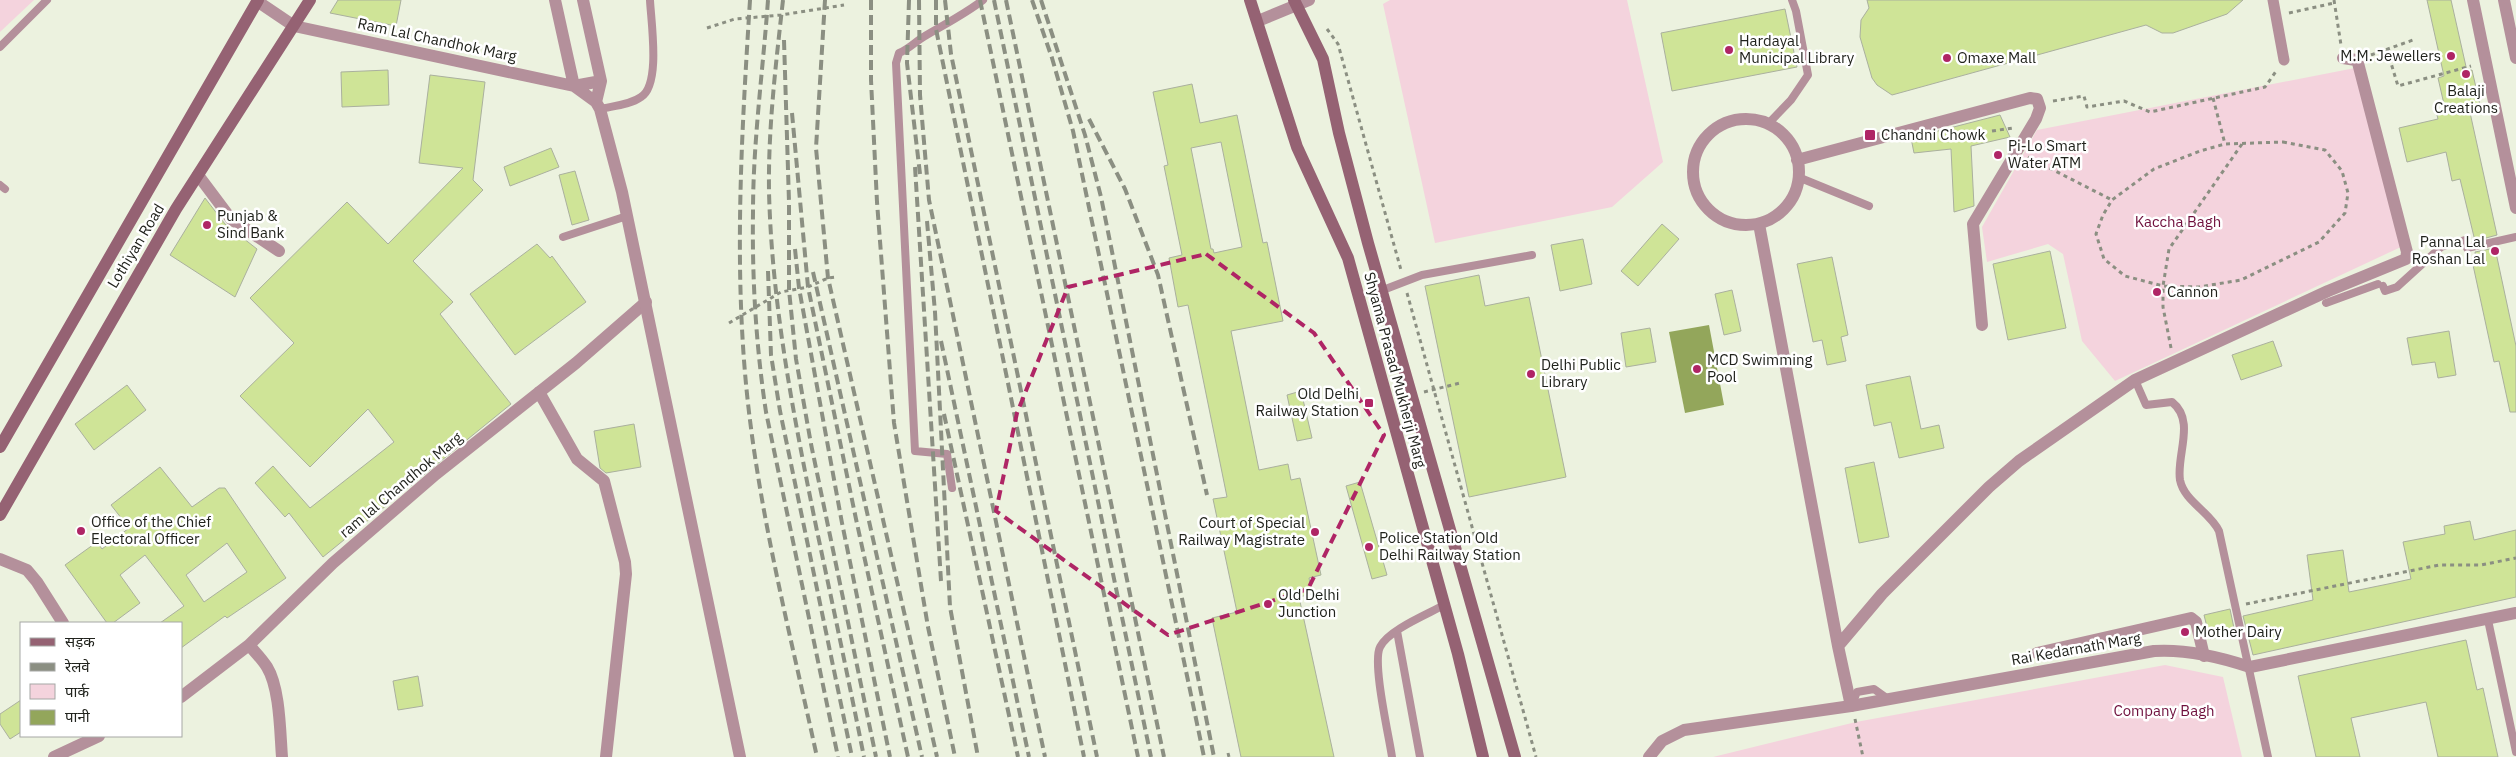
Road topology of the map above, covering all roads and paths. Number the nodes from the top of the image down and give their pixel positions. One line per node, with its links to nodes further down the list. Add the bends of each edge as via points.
1 (47, 0): 22 (lane)
2 (310, 0): 19 (main road, Lothiyan Road)
3 (555, 0): 29 (street)
4 (583, 0): 28 (street)
5 (650, 0): 32 (lane, via 653,64 650,86 641,97)
6 (982, 0): 67 (lane, via 899,53 896,63 915,451 947,454)
7 (1250, 0): 17 (main road, Shyama Prasad Mukherji Marg)
8 (1792, 0): 33 (lane, via 1808,75)
9 (2273, 0): 16 (street)
10 (2472, 0): 27 (street)
11 (2504, 0): 24 (street)
12 (258, 1): 19 (street); 66 (main road, Lothiyan Road)
13 (2334, 1): 16 (path); 25 (path)
14 (1300, 2): 17 (street); 55 (main road, Shyama Prasad Mukherji Marg, via 1323,59 1344,151)
15 (844, 5): 20 (path, via 735,19)
16 (2276, 16): 26 (street)
17 (1258, 21): 71 (main road, Shyama Prasad Mukherji Marg, via 1297,147 1348,258)
18 (1322, 23): 52 (path, via 1338,44)
19 (294, 26): 29 (street, Ram Lal Chandhok Marg); 40 (main road, Lothiyan Road)
20 (707, 28)
21 (2413, 40): 23 (path)
22 (0, 47)
23 (2386, 50): 25 (path); 27 (path, via 2398,86)
24 (2516, 58)
25 (2350, 59): 53 (street, via 2407,255)
26 (2284, 60): 30 (path, via 2265,87)
27 (2485, 62): 44 (street)
28 (601, 81): 29 (street); 32 (street)
29 (574, 86): 32 (street)
30 (2213, 98): 31 (path, via 2150,112 2124,100 2087,107 2084,96); 36 (path)
31 (2040, 104): 38 (street, via 2036,119); 39 (street, via 2038,99 2030,98)
32 (598, 105): 45 (street)
33 (1768, 124): 39 (street, via 1781,132 1792,145); 46 (street, via 1750,119 1732,120 1715,128 1702,141 1693,168 1697,194 1708,210 1732,223)
34 (2014, 128): 35 (path)
35 (1992, 131)
36 (2225, 144): 37 (path); 42 (path, via 2154,168)
37 (2242, 144): 54 (path, via 2169,249); 54 (path, via 2283,142 2325,150 2342,171 2348,193 2345,213 2319,242 2241,280 2199,287)
38 (2016, 151): 42 (path); 59 (street, via 1972,224)
39 (1797, 160): 41 (street)
40 (198, 175): 49 (street, via 231,219); 68 (main road, Lothiyan Road, via 77,377)
41 (1798, 177): 43 (lane); 46 (street, via 1786,206)
42 (2112, 200): 54 (path, via 2096,234 2104,260 2125,276)
43 (1869, 206)
44 (2516, 208)
45 (627, 216): 47 (lane); 56 (street)
46 (1759, 224): 78 (street)
47 (563, 237)
48 (2516, 237): 53 (lane, via 2467,248 2465,240 2441,247 2397,287 2385,291)
49 (279, 250)
50 (1532, 255): 52 (lane)
51 (838, 277): 58 (path, via 781,292)
52 (1404, 281): 55 (lane); 63 (path)
53 (2376, 283): 57 (lane); 60 (street)
54 (2163, 286): 60 (path, via 2163,307)
55 (1383, 290): 65 (main road, Shyama Prasad Mukherji Marg)
56 (646, 302): 64 (street, ram lal Chandhok Marg); 89 (street)
57 (2326, 303)
58 (729, 324)
59 (1982, 325)
60 (2173, 361): 61 (street)
61 (2135, 380): 72 (lane, via 2146,405 2172,402 2180,414 2184,436 2180,479 2187,494 2212,518 2219,532); 78 (street, via 2019,462 1990,487 1882,594)
62 (1460, 383): 63 (path)
63 (1432, 389): 65 (path); 94 (path)
64 (539, 392): 77 (street, ram lal Chandhok Marg, via 436,474 340,557); 88 (street, via 577,459 604,481 625,562)
65 (1412, 396): 93 (main road, Shyama Prasad Mukherji Marg)
66 (0, 447)
67 (952, 488)
68 (0, 515)
69 (2516, 558): 72 (path, via 2481,565 2439,565)
70 (0, 559): 75 (street, via 27,570)
71 (1444, 605): 76 (lane); 92 (main road, Shyama Prasad Mukherji Marg)
72 (2236, 606): 81 (lane)
73 (2516, 613): 74 (street, Rai Kedarnath Marg)
74 (2488, 620): 81 (street, Rai Kedarnath Marg); 85 (lane)
75 (62, 622)
76 (1397, 631): 90 (lane, via 1380,647 1378,664); 91 (lane)
77 (249, 645): 82 (street, ram lal Chandhok Marg); 87 (street, via 268,668 275,692)
78 (1838, 646): 83 (street)
79 (2037, 653): 80 (street, via 2190,618 2196,622)
80 (2204, 656): 81 (street, Rai Kedarnath Marg); 83 (street, Rai Kedarnath Marg, via 2154,651)
81 (2250, 667): 97 (lane)
82 (182, 696)
83 (1851, 706): 95 (street, Rai Kedarnath Marg, via 1684,730 1662,741); 96 (path)
84 (97, 737): 86 (street)
85 (2516, 752)
86 (54, 757)
87 (282, 757)
88 (606, 757)
89 (740, 757)
90 (1392, 757)
91 (1420, 757)
92 (1482, 757)
93 (1515, 757)
94 (1536, 757)
95 (1649, 757)
96 (1863, 757)
97 (2268, 757)

